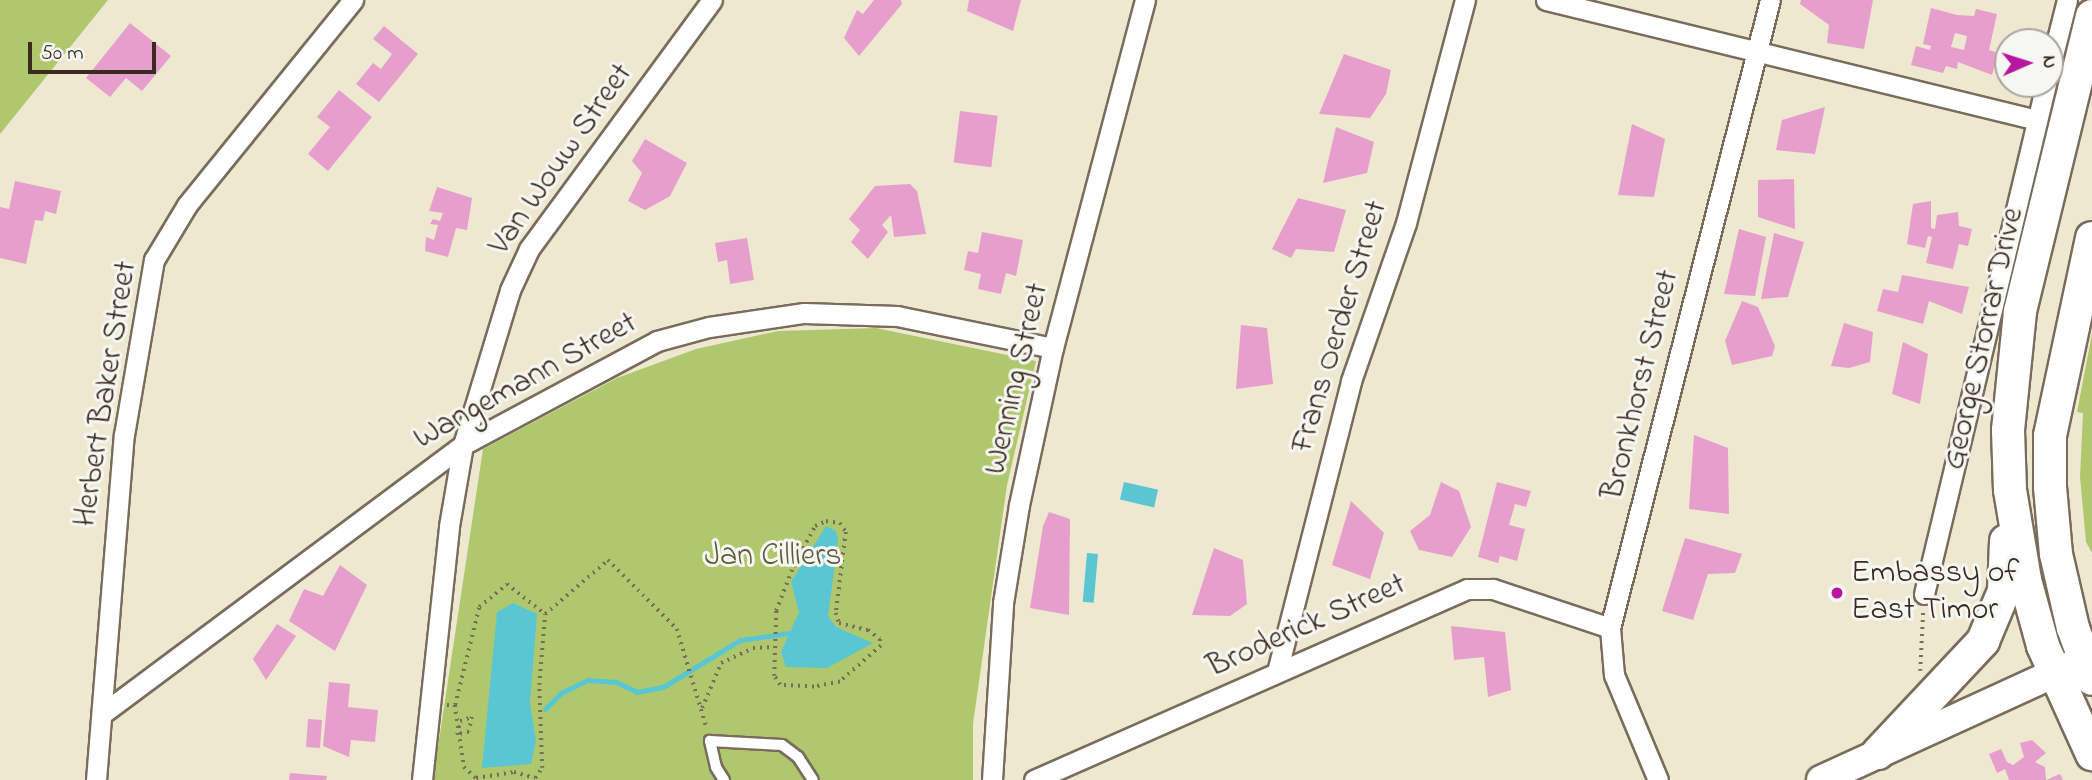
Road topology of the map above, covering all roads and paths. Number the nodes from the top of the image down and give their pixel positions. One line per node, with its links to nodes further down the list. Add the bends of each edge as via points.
1 (353, 0): 28 (street, Herbert Baker Street, via 187,205 155,260 124,435)
2 (712, 0): 15 (street, Van Wouw Street, via 524,259 503,311)
3 (1145, 0): 14 (street, Wenning Street)
4 (1465, 0): 22 (street, Frans Oerder Street, via 1406,223 1351,382)
5 (1546, 0): 10 (street)
6 (1770, 0): 10 (street, Bronkhorst Street)
7 (2067, 0): 9 (street)
8 (2092, 16): 16 (main road, George Storrar Drive, via 2020,312 2010,392)
9 (2060, 28)
10 (1757, 51): 12 (street); 19 (street, Bronkhorst Street)
11 (2042, 98): 12 (street, George Storrar Drive)
12 (2037, 120): 17 (street, George Storrar Drive)
13 (2092, 238): 21 (main road, via 2050,436 2056,554)
14 (1053, 348): 15 (street, Wangemann Street, via 897,316 804,313 763,318 657,341); 39 (street, Wenning Street, via 1003,603)
15 (463, 445): 25 (street, Van Wouw Street); 28 (street, Wangemann Street)
16 (2010, 490): 23 (main road, George Storrar Drive, via 2025,580); 27 (main road, via 1998,609 1972,655)
17 (1924, 594): 27 (path)
18 (545, 614): 24 (path, via 507,584 479,607); 26 (path, via 608,560 677,629); 34 (path, via 539,685 542,768)
19 (1610, 628): 22 (street, Broderick Street, via 1479,587); 41 (street, Bronkhorst Street, via 1614,675)
20 (774, 647): 20 (path, via 774,676 780,685 794,688 840,682 880,651 877,635 842,626 837,618 846,537 840,523 826,521 816,526 793,567 776,611); 26 (path, via 753,648 721,663)
21 (2089, 665): 23 (main road)
22 (1277, 672): 40 (street, Broderick Street)
23 (2054, 674): 31 (main road); 32 (main road, George Storrar Drive)
24 (455, 705): 25 (path); 29 (path)
25 (429, 706): 36 (street, Van Wouw Street)
26 (701, 708): 30 (path)
27 (1919, 708): 31 (main road)
28 (102, 714): 35 (street, Herbert Baker Street)
29 (457, 735): 29 (path, via 469,732 472,717 460,721); 33 (path, via 464,767)
30 (710, 741): 37 (lane); 38 (lane, via 782,745 798,757)
31 (1878, 752): 42 (main road)
32 (2092, 754)
33 (476, 779): 34 (path, via 514,772)
34 (536, 779)
35 (96, 780)
36 (422, 780)
37 (724, 780)
38 (813, 780)
39 (992, 780)
40 (1034, 780)
41 (1658, 780)
42 (1821, 780)

